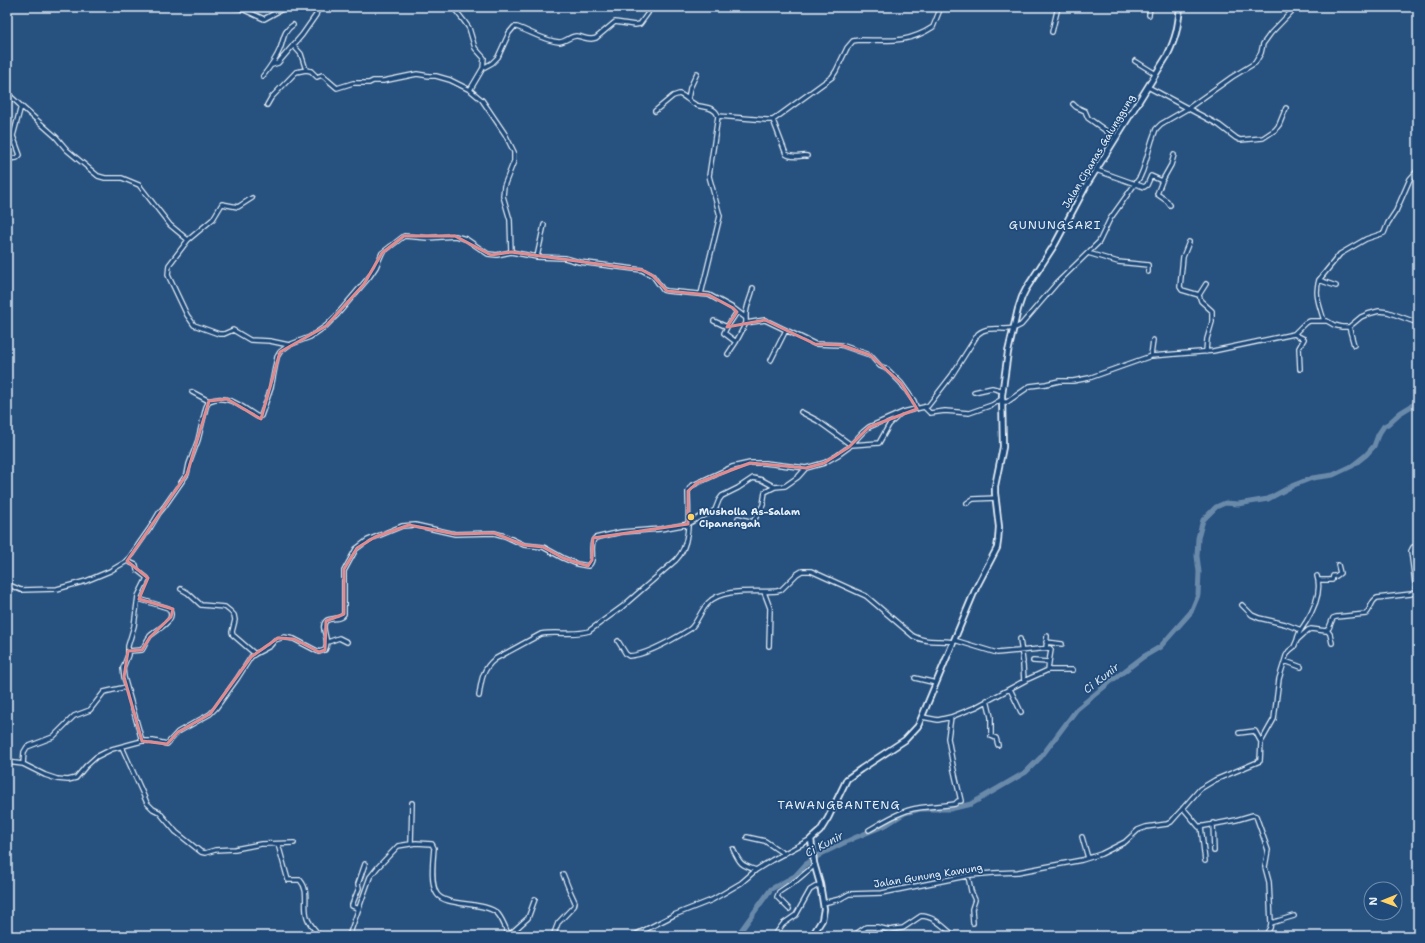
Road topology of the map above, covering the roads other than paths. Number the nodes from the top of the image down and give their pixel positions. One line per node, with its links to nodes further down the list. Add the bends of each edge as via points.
1 (232, 7): 2 (street, via 264,19 284,8)
2 (307, 7)
3 (318, 7): 14 (street, via 313,19)
4 (453, 7): 17 (street, via 469,28 474,45 484,58)
5 (650, 7): 17 (street, via 640,24 615,22 592,40 576,36 559,42 514,28 498,57)
6 (941, 7): 33 (street, via 933,27 910,38 853,41 834,74)
7 (1058, 7): 13 (street)
8 (1150, 7): 11 (street)
9 (1180, 7): 20 (street, Jalan Cipanas Galunggung, via 1174,42)
10 (1296, 7): 30 (street, via 1267,38 1256,63)
11 (1149, 15)
12 (294, 25): 16 (street, via 285,32)
13 (1052, 32)
14 (294, 45): 16 (street); 18 (street, via 301,54)
15 (1135, 61): 20 (street)
16 (272, 66): 21 (street)
17 (483, 68): 23 (street)
18 (306, 70): 23 (street, via 317,76 322,75 337,88 353,83 383,81 414,74 437,76); 27 (street, via 296,72 270,98)
19 (697, 73): 25 (street)
20 (1156, 74): 22 (street, Jalan Cipanas Galunggung)
21 (263, 76)
22 (1148, 87): 30 (street); 34 (street, Jalan Cipanas Galunggung)
23 (470, 90): 47 (street, via 482,100 514,152 514,161 504,186 503,196 510,220)
24 (7, 93): 28 (street)
25 (688, 99): 31 (street, via 677,94); 32 (street, via 697,105 713,109)
26 (1073, 104): 34 (street)
27 (267, 105)
28 (21, 106): 37 (street, via 13,138 20,155); 45 (street, via 98,176 122,178 139,185 170,225)
29 (1286, 108): 30 (street, via 1275,130 1263,138 1242,140)
30 (1187, 109): 41 (street, via 1161,124 1156,130 1143,170)
31 (655, 111)
32 (718, 116): 33 (street); 55 (street, via 708,176 720,216)
33 (773, 120): 36 (street, via 786,154 792,157)
34 (1116, 138): 38 (street, Jalan Cipanas Galunggung)
35 (1174, 155): 40 (street)
36 (807, 156)
37 (7, 159)
38 (1096, 170): 41 (street); 64 (street, Jalan Cipanas Galunggung, via 1055,244 1026,289)
39 (1418, 170): 51 (street, via 1410,179 1384,233 1366,239 1340,254)
40 (1162, 181): 41 (street, via 1151,176 1145,186); 43 (street, via 1157,194)
41 (1134, 184): 48 (street, via 1110,219 1099,242)
42 (252, 198): 45 (street, via 238,206 222,204 213,219)
43 (1170, 205)
44 (544, 225): 49 (street)
45 (188, 240): 70 (street, via 169,265 168,273 187,315 194,324 219,334 234,330 250,340)
46 (1189, 242): 56 (street, via 1183,257 1180,287)
47 (511, 252): 49 (street); 70 (street, via 488,254 466,239 455,236 402,237 382,253 364,284 330,322 310,337)
48 (1088, 253): 50 (street, via 1118,262 1148,265); 64 (street, via 1021,325)
49 (537, 257): 55 (street, via 565,258 642,270 653,276 663,290)
50 (1148, 272)
51 (1319, 280): 53 (street); 60 (street, via 1316,291)
52 (1206, 284): 56 (street)
53 (1336, 286)
54 (753, 288): 58 (street, via 745,309)
55 (701, 294): 57 (street, via 709,295)
56 (1199, 295): 72 (street, via 1201,301 1212,311)
57 (736, 312): 58 (street); 63 (street)
58 (746, 318): 61 (street)
59 (714, 321): 63 (street)
60 (1324, 321): 65 (street); 67 (street, via 1310,320)
61 (746, 323): 66 (street, via 765,320); 69 (street)
62 (1418, 324): 65 (street, via 1379,311 1368,314)
63 (727, 327): 69 (street, via 724,333)
64 (1014, 327): 77 (street, Jalan Cipanas Galunggung); 82 (street, via 982,331 978,334 931,404)
65 (1349, 327): 71 (street)
66 (786, 330): 75 (street); 83 (street, via 815,344 841,345 870,355 901,383)
67 (1294, 334): 72 (street); 76 (street, via 1304,339 1299,348)
68 (1153, 340): 74 (street)
69 (736, 342): 73 (street)
70 (289, 345): 81 (street, via 277,357 271,388 261,416 226,398)
71 (1354, 345)
72 (1206, 352): 74 (street)
73 (728, 354)
74 (1151, 356): 80 (street, via 1089,378 1030,386 1007,402)
75 (771, 360)
76 (1300, 369)
77 (1003, 391): 79 (street, via 992,388); 80 (street, Jalan Cipanas Galunggung)
78 (192, 392): 81 (street)
79 (974, 392)
80 (1002, 400): 82 (street, via 968,413 930,413); 89 (street, Jalan Cipanas Galunggung, via 1003,447 995,486)
81 (209, 401): 94 (street, via 187,474)
82 (924, 407): 83 (street)
83 (917, 409): 85 (street)
84 (801, 412): 86 (street, via 823,424)
85 (899, 414): 86 (street, via 870,427); 86 (street, via 879,443)
86 (851, 445): 87 (street, via 824,463)
87 (806, 468): 88 (street, via 789,484); 92 (street, via 750,463 697,483 688,491)
88 (775, 487): 91 (street, via 765,492 763,505 753,522); 92 (street, via 753,478 722,496 711,513)
89 (996, 498): 90 (street, via 973,499); 108 (street, Jalan Cipanas Galunggung, via 999,528 997,548 976,588)
90 (967, 503)
91 (738, 518)
92 (685, 524): 109 (street, via 595,538 592,541 592,560 588,566 577,564 543,547 524,545 494,533 455,534 415,525 402,526 368,540 356,549 344,571 344,614 341,618 325,623 324,633); 130 (street, via 686,538 680,556 622,607 588,632 541,634 495,659 484,673)
93 (1418, 547): 98 (street, via 1413,547 1411,551)
94 (127, 560): 96 (street, via 90,580 57,589 23,590); 100 (street, via 136,565 137,570 147,577)
95 (1338, 565): 102 (street, via 1340,573 1333,576 1332,580 1318,578 1317,598)
96 (7, 584)
97 (181, 589): 118 (street, via 200,605 224,607 230,611 235,620 233,635)
98 (1417, 591): 103 (street, via 1377,598 1366,614 1336,617)
99 (764, 592): 107 (street, via 726,593 716,597 707,604 694,626 640,654 628,655); 108 (street, via 781,590 797,574 812,571 866,596 919,639); 114 (street, via 770,608)
100 (139, 599): 116 (street); 116 (street, via 168,608 171,615 168,622 150,637 142,650)
101 (1242, 605): 102 (street, via 1259,618)
102 (1301, 630): 106 (street)
103 (1327, 630): 106 (street, via 1311,629); 112 (street)
104 (1047, 636): 111 (street)
105 (1020, 639): 117 (street)
106 (1297, 640): 120 (street)
107 (618, 641)
108 (954, 641): 117 (street, via 994,653); 127 (street, Jalan Cipanas Galunggung)
109 (328, 642): 110 (street, via 339,638); 118 (street, via 325,650 319,652 299,641 284,637 278,638)
110 (347, 642)
111 (1046, 642): 113 (street); 115 (street)
112 (1332, 643)
113 (1062, 644)
114 (770, 646)
115 (1046, 648): 117 (street); 121 (street, via 1051,650)
116 (128, 651): 128 (street, via 123,668)
117 (1021, 652): 126 (street)
118 (255, 654): 136 (street, via 210,714 178,732 167,744)
119 (1033, 661): 121 (street)
120 (1284, 661): 122 (street); 137 (street, via 1274,719)
121 (1049, 662): 123 (street)
122 (1301, 667)
123 (1048, 670): 124 (street); 126 (street)
124 (1073, 670)
125 (915, 678): 127 (street)
126 (1024, 681): 129 (street)
127 (936, 683): 133 (street, Jalan Cipanas Galunggung)
128 (126, 687): 136 (street); 141 (street, via 104,692 90,710 74,716 53,737 29,745 24,752)
129 (1010, 689): 131 (street); 132 (street)
130 (479, 696)
131 (987, 700): 134 (street); 138 (street, via 991,736 996,738)
132 (1021, 712)
133 (922, 717): 134 (street, via 938,720); 149 (street, Jalan Cipanas Galunggung, via 913,733 905,740 847,780 828,818)
134 (951, 717): 146 (street, via 948,738 961,801 913,809)
135 (1239, 733): 137 (street, via 1255,731)
136 (142, 741): 139 (street)
137 (1261, 742): 143 (street, Jalan Gunung Kawung, via 1260,761 1207,784)
138 (998, 745)
139 (122, 747): 141 (street, via 102,753 72,779 57,779); 151 (street, via 147,803 201,852)
140 (7, 762): 141 (street)
141 (23, 764)
142 (412, 803): 152 (street)
143 (1183, 808): 145 (street, via 1197,826); 156 (street, Jalan Gunung Kawung, via 1171,822 1138,830 1120,846)
144 (1213, 823): 145 (street); 154 (street); 170 (street, via 1226,823 1256,816 1268,850 1265,867 1269,882)
145 (1201, 826): 157 (street)
146 (869, 830)
147 (747, 837): 155 (street, via 765,841)
148 (1082, 837): 156 (street)
149 (812, 839): 155 (street); 159 (street)
150 (294, 843): 151 (street)
151 (278, 844): 173 (street, via 288,880 300,880 304,884 306,916)
152 (410, 844): 166 (street, via 395,848 372,873); 175 (street, via 432,844 434,886 437,895 444,899 493,910 501,918)
153 (733, 849): 160 (street, via 741,864)
154 (1214, 851)
155 (784, 854): 160 (street)
156 (1088, 858): 162 (street, Jalan Gunung Kawung, via 1018,872)
157 (1206, 861)
158 (365, 864): 166 (street, via 352,905)
159 (814, 864): 163 (street); 167 (street, via 778,894 777,897)
160 (756, 870): 178 (street, via 741,883 712,900 674,915)
161 (563, 874): 177 (street, via 575,902 558,923)
162 (968, 876): 165 (street, Jalan Gunung Kawung, via 882,892 849,894); 169 (street, via 975,900 972,909)
163 (820, 884): 165 (street); 179 (street, via 810,890 796,915 783,924)
164 (535, 899): 175 (street, via 528,918)
165 (824, 903): 172 (street, via 824,914)
166 (360, 909): 174 (street)
167 (790, 909)
168 (1294, 916): 170 (street)
169 (973, 923)
170 (1271, 923): 183 (street)
171 (877, 927): 180 (street, via 863,928); 181 (street); 182 (street, via 889,930 903,928 924,916 931,918)
172 (814, 935)
173 (320, 936)
174 (349, 936)
175 (509, 936)
176 (535, 936): 177 (street)
177 (553, 936)
178 (633, 936)
179 (774, 936)
180 (853, 936)
181 (879, 936)
182 (955, 936)
183 (1265, 936)

